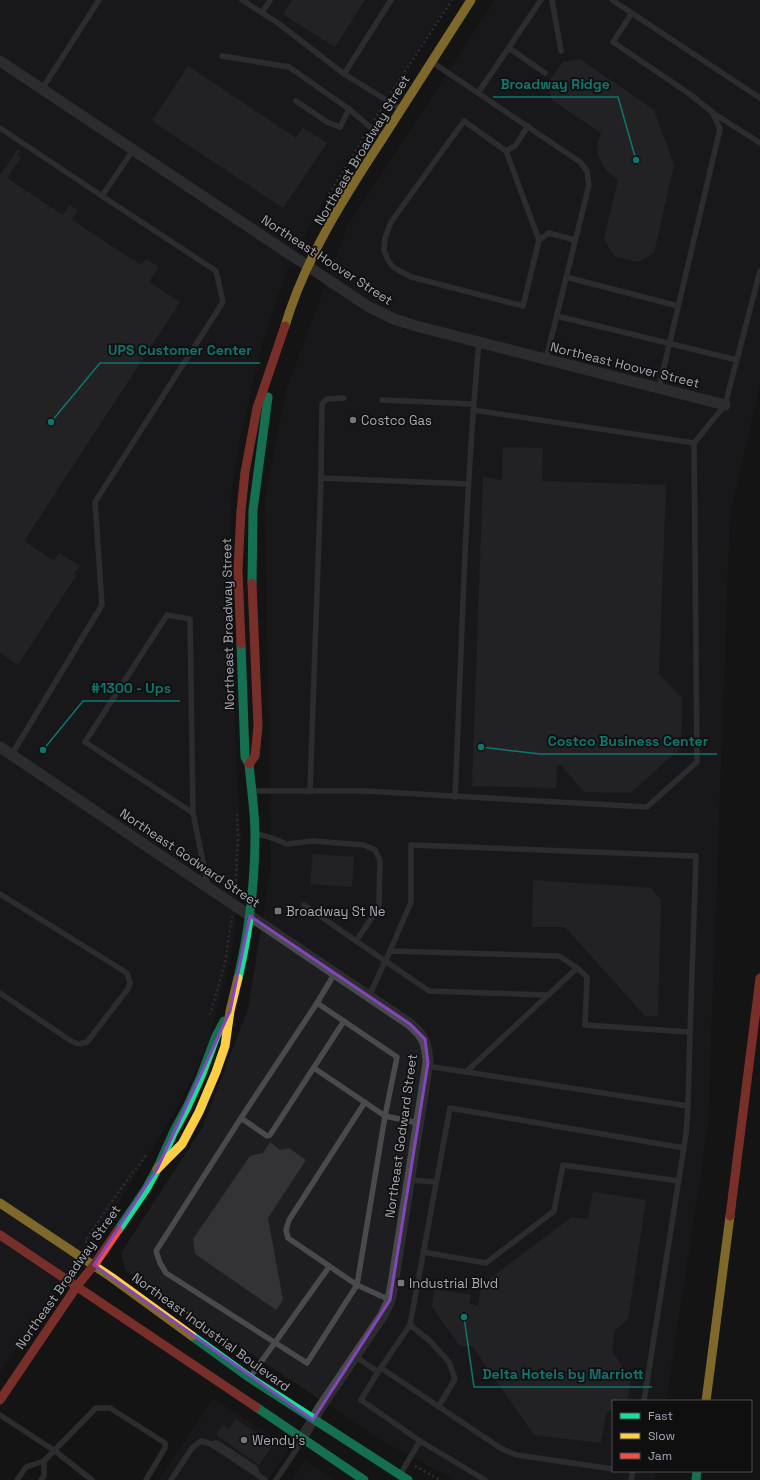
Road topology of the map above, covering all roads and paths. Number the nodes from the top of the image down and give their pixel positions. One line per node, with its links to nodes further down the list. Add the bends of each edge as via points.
1 (99, 0): 18 (lane)
2 (242, 0): 9 (lane)
3 (270, 0): 9 (lane)
4 (391, 0): 17 (lane)
5 (471, 0): 15 (main road, Northeast Broadway Street)
6 (541, 0): 11 (lane)
7 (552, 0): 12 (lane)
8 (612, 0): 10 (lane)
9 (262, 13): 17 (lane)
10 (632, 13): 20 (lane); 24 (lane, via 613,42)
11 (509, 48): 16 (lane); 19 (lane)
12 (561, 51)
13 (222, 56): 22 (lane, via 289,67)
14 (0, 61): 18 (street, Northeast Hoover Street)
15 (431, 62): 19 (lane); 23 (main road, Northeast Broadway Street)
16 (545, 73)
17 (344, 74): 23 (lane)
18 (42, 89): 29 (street, Northeast Hoover Street)
19 (478, 93): 25 (lane)
20 (760, 98)
21 (296, 101): 22 (lane, via 327,122 340,127)
22 (349, 108): 27 (lane)
23 (401, 109): 27 (main road, Northeast Broadway Street)
24 (712, 112): 28 (lane); 37 (lane, via 720,129)
25 (528, 126): 30 (lane, via 515,146); 33 (lane, via 580,162 587,171 589,185)
26 (0, 128): 31 (lane)
27 (383, 136): 34 (main road, Northeast Broadway Street)
28 (760, 143)
29 (133, 150): 31 (lane); 34 (street, Northeast Hoover Street)
30 (506, 151): 32 (lane); 32 (lane, via 464,121 390,222 384,250 393,267 411,277 523,306)
31 (102, 196): 53 (lane, via 216,272 223,302 94,502 102,605)
32 (539, 240): 33 (lane, via 549,233)
33 (575, 240): 36 (lane)
34 (308, 266): 39 (street, Northeast Hoover Street, via 382,314 416,326); 43 (main road, Northeast Broadway Street)
35 (760, 271): 42 (lane)
36 (566, 277): 37 (lane); 38 (lane)
37 (678, 306): 40 (lane)
38 (556, 316): 40 (lane); 41 (lane)
39 (479, 342): 41 (street, Northeast Hoover Street); 48 (lane)
40 (669, 343): 42 (lane); 44 (lane)
41 (546, 359): 44 (street, Northeast Hoover Street)
42 (737, 360): 47 (lane)
43 (272, 366): 54 (main road, Northeast Broadway Street, via 253,510 251,568 258,726 255,756); 54 (main road, Northeast Broadway Street, via 260,394 253,422 238,541 243,722 245,756)
44 (659, 388): 47 (street, Northeast Hoover Street)
45 (344, 398): 50 (lane, via 327,399 322,404)
46 (382, 400): 48 (lane)
47 (726, 405): 49 (lane)
48 (473, 407): 49 (lane); 51 (lane)
49 (694, 443): 57 (lane, via 697,762 647,807)
50 (321, 478): 51 (lane); 56 (lane)
51 (468, 484): 57 (lane)
52 (0, 747): 53 (street, Northeast Godward Street)
53 (12, 754): 60 (street, Northeast Godward Street)
54 (249, 764): 55 (main road, Northeast Broadway Street)
55 (252, 791): 56 (lane); 59 (main road, Northeast Broadway Street)
56 (310, 791): 57 (lane)
57 (455, 796)
58 (193, 813): 58 (lane, via 190,619 167,615 85,742); 60 (lane)
59 (255, 833): 63 (main road, Northeast Broadway Street); 64 (lane, via 287,844 314,841 364,845 375,850 380,860 379,904)
60 (208, 887): 63 (street, Northeast Godward Street)
61 (0, 894): 70 (lane, via 127,974 130,983 88,1042 79,1044)
62 (304, 905): 64 (lane)
63 (250, 916): 68 (street, Northeast Godward Street); 74 (main road, Northeast Broadway Street)
64 (356, 941): 66 (lane)
65 (390, 951): 66 (lane); 67 (lane, via 559,956); 76 (lane, via 411,902 411,845 696,856)
66 (385, 960): 71 (lane, via 430,991); 72 (lane)
67 (577, 968): 71 (lane); 76 (lane, via 587,977 585,1025)
68 (335, 973): 72 (street, Northeast Godward Street); 73 (lane)
69 (760, 978): 105 (main road)
70 (0, 993)
71 (547, 995): 79 (lane)
72 (369, 996): 77 (street, Northeast Godward Street, via 425,1039)
73 (317, 1003): 75 (lane); 83 (lane)
74 (230, 1011): 86 (main road, Northeast Broadway Street, via 216,1036 201,1076); 86 (main road, Northeast Broadway Street, via 225,1046 199,1112 182,1144)
75 (344, 1021): 78 (lane); 82 (lane, via 397,1057)
76 (690, 1032): 81 (lane)
77 (427, 1066): 79 (lane); 84 (street, Northeast Godward Street)
78 (314, 1068): 80 (lane); 83 (lane, via 270,1135 267,1136)
79 (466, 1072): 81 (lane)
80 (365, 1102): 82 (lane); 94 (lane, via 289,1220 286,1230 288,1238)
81 (688, 1106): 85 (lane)
82 (386, 1116): 84 (lane); 95 (lane)
83 (241, 1118): 99 (lane, via 156,1251 166,1273)
84 (418, 1123): 87 (street, Northeast Godward Street)
85 (684, 1148): 88 (lane); 89 (lane, via 450,1108)
86 (157, 1169): 93 (main road, Northeast Broadway Street)
87 (410, 1180): 89 (lane); 97 (street, Northeast Godward Street)
88 (679, 1181): 92 (lane, via 563,1165 554,1211 486,1263); 104 (lane)
89 (436, 1182): 92 (lane)
90 (0, 1203): 93 (main road, Northeast Industrial Boulevard)
91 (0, 1235): 96 (main road)
92 (423, 1252): 98 (lane)
93 (94, 1265): 96 (main road, Northeast Broadway Street); 102 (main road, Northeast Industrial Boulevard)
94 (329, 1267): 95 (lane); 99 (lane)
95 (357, 1285): 97 (lane); 99 (lane, via 307,1363)
96 (77, 1286): 103 (main road, Northeast Broadway Street); 109 (main road)
97 (390, 1300): 100 (street, Northeast Godward Street, via 383,1315)
98 (410, 1325): 101 (lane); 106 (lane, via 450,1362 455,1379)
99 (275, 1342): 102 (lane)
100 (355, 1356): 101 (lane); 108 (street, Northeast Godward Street)
101 (380, 1370): 106 (lane); 110 (lane, via 361,1400)
102 (250, 1378): 108 (main road, Northeast Industrial Boulevard)
103 (0, 1400)
104 (644, 1400)
105 (706, 1400)
106 (439, 1406): 113 (lane, via 502,1449 517,1456)
107 (0, 1415): 111 (lane)
108 (313, 1420): 109 (street, Northeast Godward Street); 114 (main road, Northeast Industrial Boulevard)
109 (302, 1438): 121 (lane); 122 (main road)
110 (420, 1441): 114 (lane); 123 (lane)
111 (55, 1450): 112 (lane); 117 (lane); 118 (lane, via 96,1408 110,1408 166,1443)
112 (44, 1461): 115 (lane, via 26,1467); 116 (lane, via 44,1476)
113 (612, 1468)
114 (404, 1478)
115 (17, 1480)
116 (41, 1480)
117 (92, 1480)
118 (146, 1480)
119 (171, 1480): 120 (lane, via 196,1443 201,1441 210,1444)
120 (264, 1480)
121 (276, 1480)
122 (364, 1480)
123 (485, 1480)

